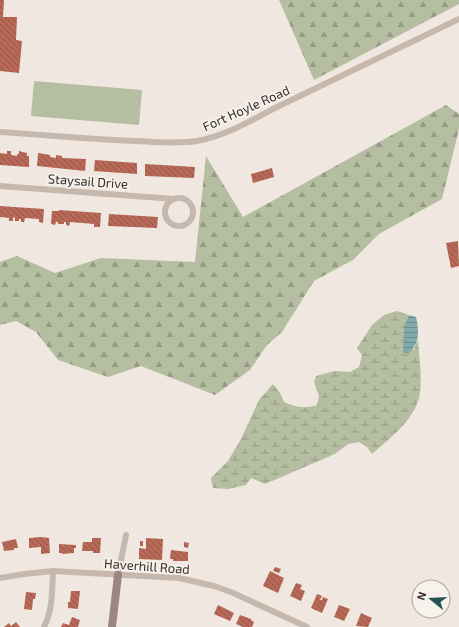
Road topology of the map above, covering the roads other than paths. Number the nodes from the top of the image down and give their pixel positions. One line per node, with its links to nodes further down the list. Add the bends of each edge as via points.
1 (459, 19): 2 (street, Fort Hoyle Road, via 255,119 197,141 120,140)
2 (0, 132)
3 (0, 186): 4 (street, Staysail Drive)
4 (174, 199): 4 (street, Staysail Drive, via 183,199 192,208 190,221 182,226 169,222 165,214 167,205)
5 (126, 536): 7 (street)
6 (53, 571): 7 (street, Haverhill Road); 8 (street, Haverhill Road); 9 (street, via 51,606)
7 (118, 576): 10 (street); 11 (street, Haverhill Road, via 179,578 209,584)
8 (0, 578)
9 (44, 627)
10 (112, 627)
11 (307, 627)

